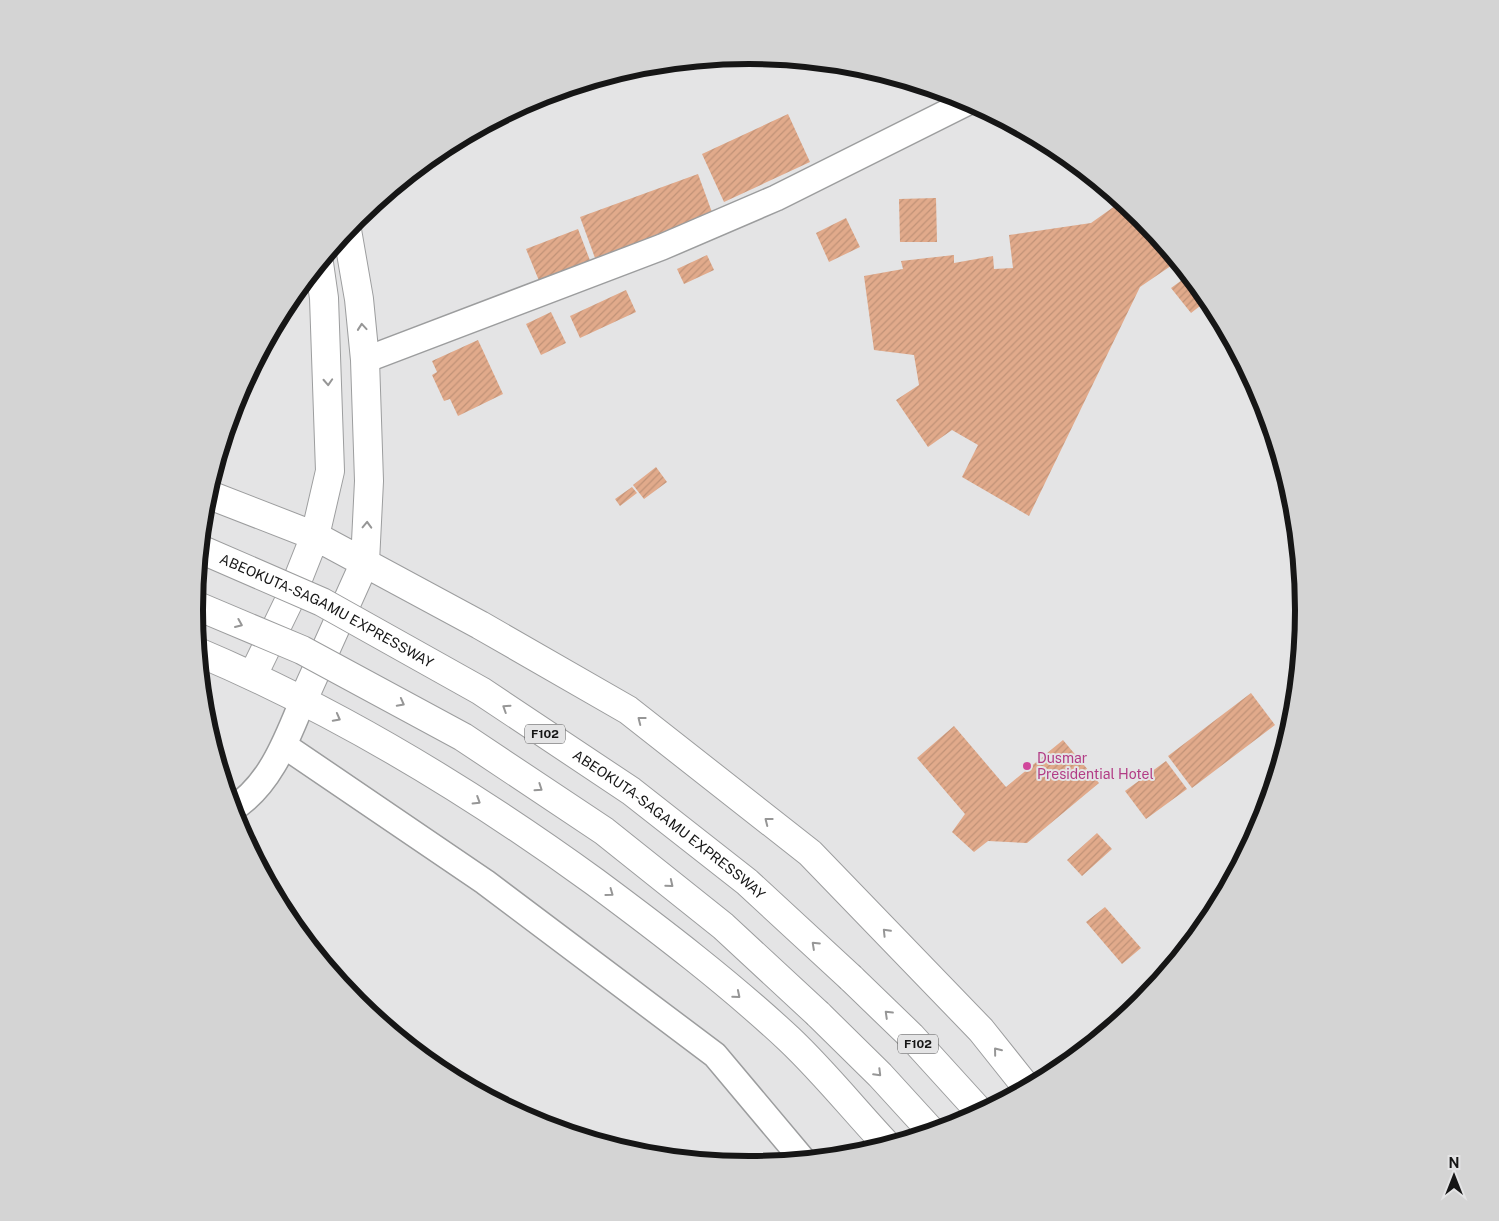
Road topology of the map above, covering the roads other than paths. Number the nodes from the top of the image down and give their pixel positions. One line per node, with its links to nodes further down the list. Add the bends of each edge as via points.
1 (961, 106): 4 (street, via 776,198 670,244)
2 (349, 239): 4 (main road, one-way to 2, via 360,299)
3 (320, 273): 6 (main road, one-way to 6, via 325,317 330,471)
4 (365, 360): 8 (main road, one-way to 4, via 369,481)
5 (215, 497): 6 (main road)
6 (315, 536): 8 (main road); 11 (main road, via 290,599)
7 (206, 552): 16 (main road, ABEOKUTA-SAGAMU EXPRESSWAY / F102, one-way to 7, bridge, via 911,1036 747,882 631,791 496,702 322,602)
8 (365, 562): 12 (main road); 15 (main road, one-way to 8, via 980,1030 810,853 628,710)
9 (203, 609): 17 (main road, one-way to 17, bridge, via 302,650 463,737 604,831 723,926 818,1014)
10 (205, 655): 11 (main road)
11 (253, 675): 12 (main road)
12 (303, 700): 13 (street); 18 (main road, one-way to 18, via 384,742 521,828 659,929 790,1039)
13 (284, 746): 14 (street, via 266,775); 19 (street, via 485,882 715,1055)
14 (239, 805)
15 (1024, 1084)
16 (976, 1108)
17 (928, 1127)
18 (883, 1141)
19 (799, 1155)

